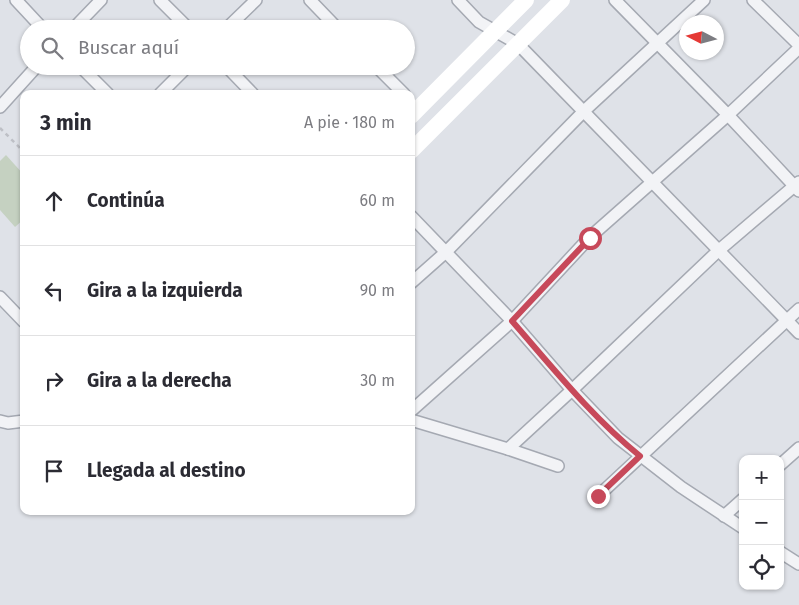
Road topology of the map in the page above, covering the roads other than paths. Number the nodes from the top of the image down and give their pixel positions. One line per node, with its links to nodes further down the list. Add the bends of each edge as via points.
1 (16, 0): 12 (street)
2 (101, 0): 13 (street)
3 (160, 0): 14 (street)
4 (256, 0): 15 (street)
5 (310, 0): 16 (street)
6 (458, 0): 17 (street, via 479,22)
7 (526, 0): 17 (main road)
8 (562, 0): 19 (main road)
9 (615, 0): 18 (street)
10 (704, 0): 18 (street)
11 (753, 0): 20 (street)
12 (35, 20)
13 (82, 20)
14 (180, 20)
15 (235, 20)
16 (329, 20)
17 (495, 31): 19 (street); 31 (main road)
18 (658, 42): 32 (street); 33 (street)
19 (518, 44): 32 (street); 34 (main road)
20 (799, 47): 33 (street)
21 (29, 75): 30 (street)
22 (89, 75): 26 (street)
23 (179, 75): 27 (street)
24 (235, 75): 28 (street)
25 (385, 75): 29 (street)
26 (104, 90)
27 (164, 90)
28 (249, 90)
29 (400, 90)
30 (0, 106)
31 (415, 108)
32 (584, 112): 35 (street); 39 (street)
33 (728, 115): 35 (street); 36 (street)
34 (415, 147)
35 (652, 181): 38 (street); 44 (street, via 590,238)
36 (797, 186): 38 (street)
37 (415, 220): 39 (street)
38 (718, 251): 45 (street); 47 (street)
39 (446, 252): 40 (street); 44 (street)
40 (415, 279)
41 (0, 297): 43 (street)
42 (799, 309): 45 (street)
43 (20, 318)
44 (512, 321): 47 (street); 48 (street)
45 (787, 321): 46 (street); 54 (street)
46 (799, 333)
47 (572, 390): 52 (street); 54 (street)
48 (415, 407)
49 (0, 421): 51 (street)
50 (415, 421): 52 (street)
51 (20, 422)
52 (508, 448): 56 (street)
53 (799, 448): 55 (street)
54 (640, 456): 57 (street); 59 (street)
55 (784, 461)
56 (558, 466)
57 (598, 496)
58 (742, 500): 59 (street)
59 (724, 516): 60 (street)
60 (739, 525)
61 (784, 555): 62 (street)
62 (799, 564)

